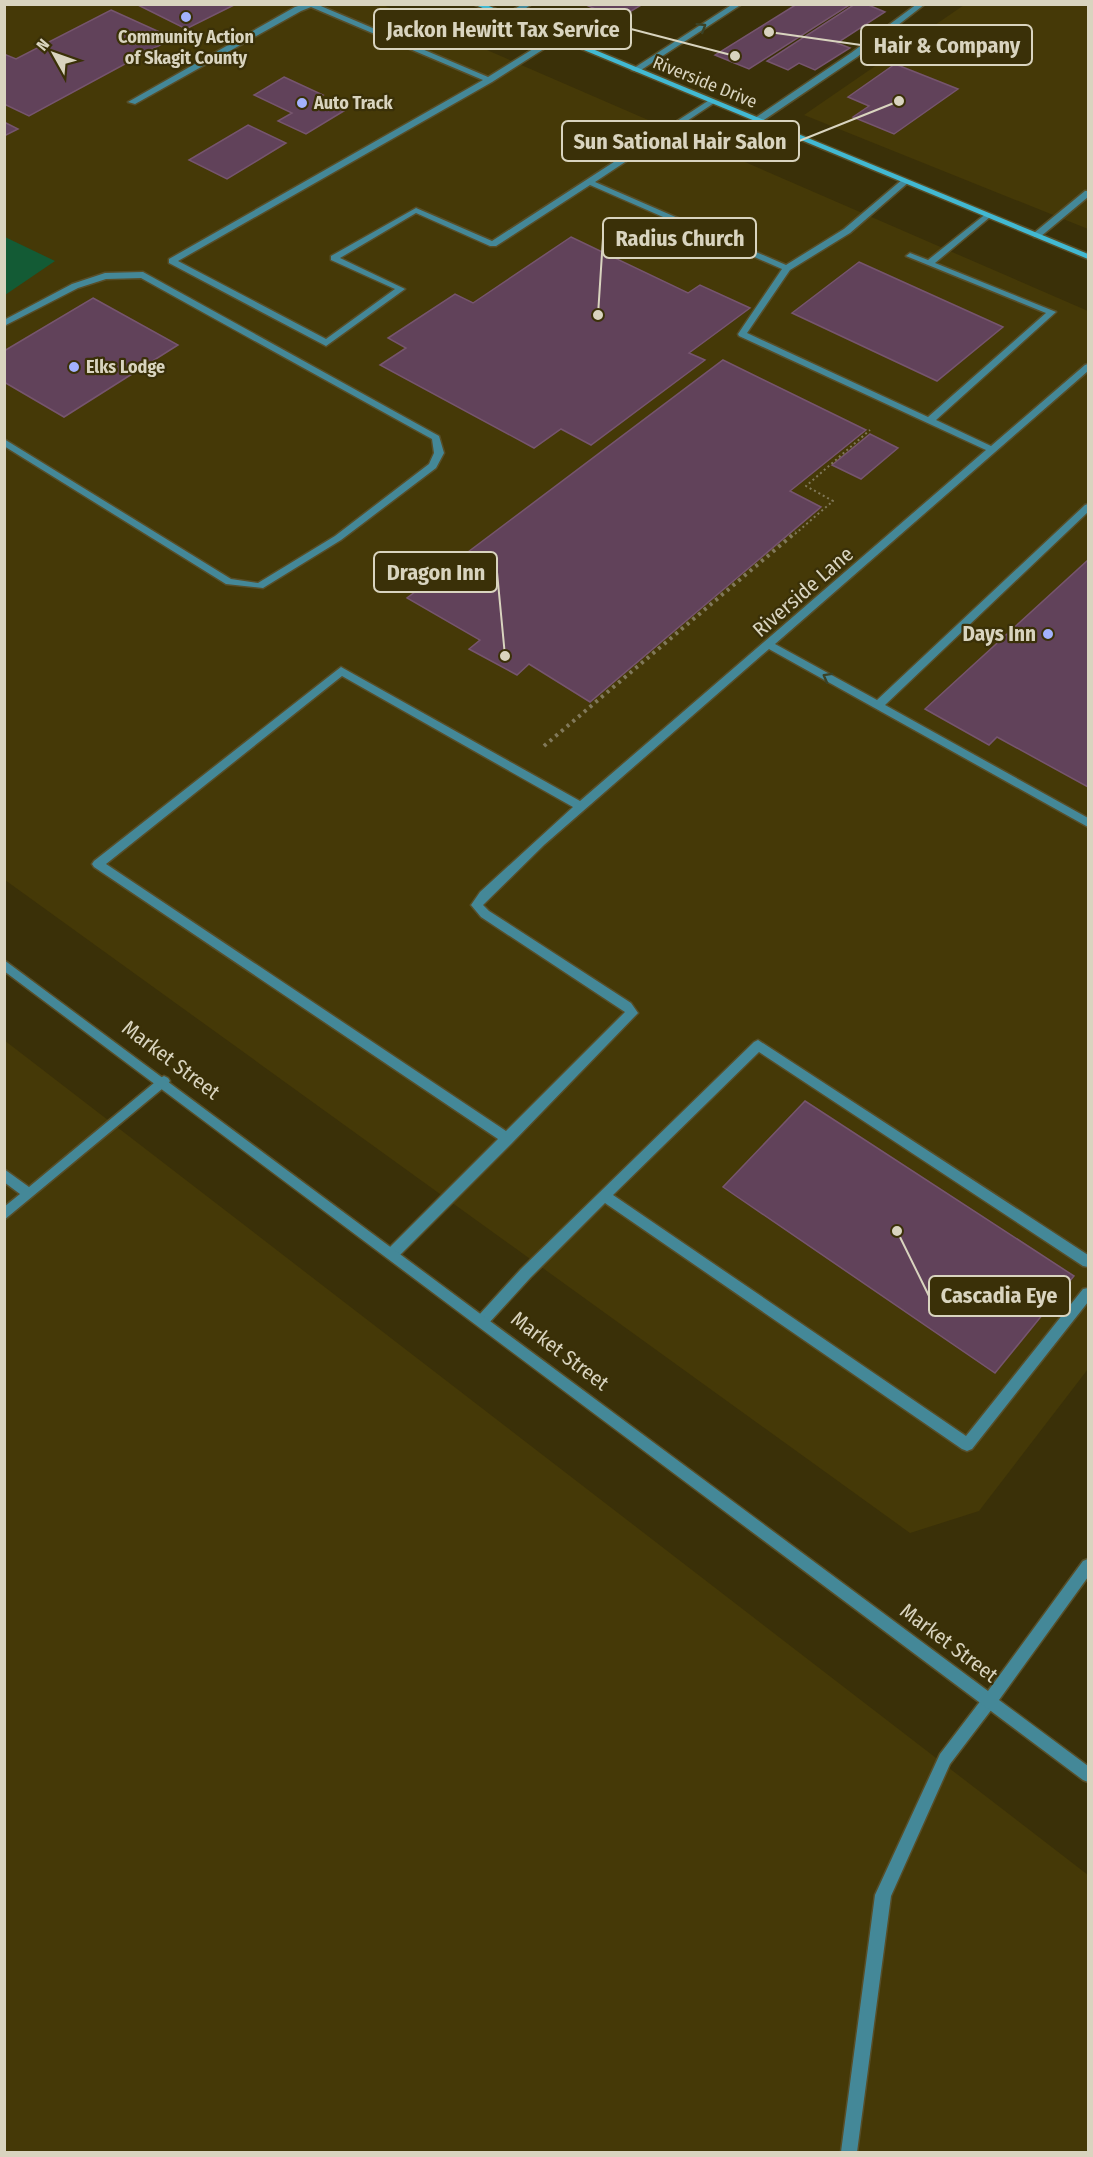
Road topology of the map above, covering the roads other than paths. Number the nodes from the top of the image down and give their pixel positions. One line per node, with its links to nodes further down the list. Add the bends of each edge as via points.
1 (476, 4): 6 (main road, Riverside Drive)
2 (529, 4): 6 (street)
3 (739, 4): 8 (street, one-way to 3)
4 (922, 4): 12 (street)
5 (312, 5): 9 (street); 11 (street, via 298,9)
6 (507, 17): 7 (main road, Riverside Drive)
7 (557, 38): 8 (main road, Riverside Drive); 9 (street)
8 (635, 70): 10 (main road, Riverside Drive)
9 (489, 80): 14 (street, via 172,261 326,344 401,289 334,258 416,210 493,244)
10 (711, 101): 12 (main road, Riverside Drive); 14 (street)
11 (132, 102)
12 (758, 120): 13 (main road, Riverside Drive)
13 (906, 181): 16 (main road, Riverside Drive); 21 (street, via 847,231)
14 (589, 182): 21 (street)
15 (1089, 193): 17 (street)
16 (987, 214): 17 (main road, Riverside Drive); 20 (street)
17 (1037, 235): 19 (main road, Riverside Drive)
18 (910, 256): 20 (street)
19 (1089, 257)
20 (929, 263): 24 (street, via 1052,312)
21 (787, 268): 24 (street, via 742,334)
22 (4, 324): 25 (street, via 75,286 105,276 143,275 435,438 439,453 433,466 338,538 260,586 229,582)
23 (1089, 367): 26 (street, Riverside Lane)
24 (930, 420): 26 (street)
25 (4, 442)
26 (993, 450): 28 (street, Riverside Lane)
27 (1089, 507): 29 (street)
28 (770, 645): 29 (street, one-way to 28); 30 (street, Riverside Lane)
29 (878, 705): 31 (street)
30 (581, 807): 34 (street, Riverside Lane, via 477,905 484,914 633,1013); 34 (street, via 341,670 98,864)
31 (1089, 823)
32 (4, 964): 33 (street, Market Street)
33 (164, 1081): 36 (street); 39 (street, Market Street)
34 (508, 1139): 39 (street)
35 (4, 1174): 36 (street)
36 (29, 1194): 38 (street)
37 (606, 1197): 40 (street, via 758,1045); 41 (street, via 967,1445); 42 (street)
38 (4, 1215)
39 (394, 1252): 42 (street, Market Street)
40 (1089, 1262)
41 (1089, 1293)
42 (483, 1320): 44 (street, Market Street)
43 (1089, 1566): 44 (street)
44 (990, 1700): 45 (street, Market Street); 46 (street, via 945,1759 884,1895)
45 (1089, 1775)
46 (849, 2152)

